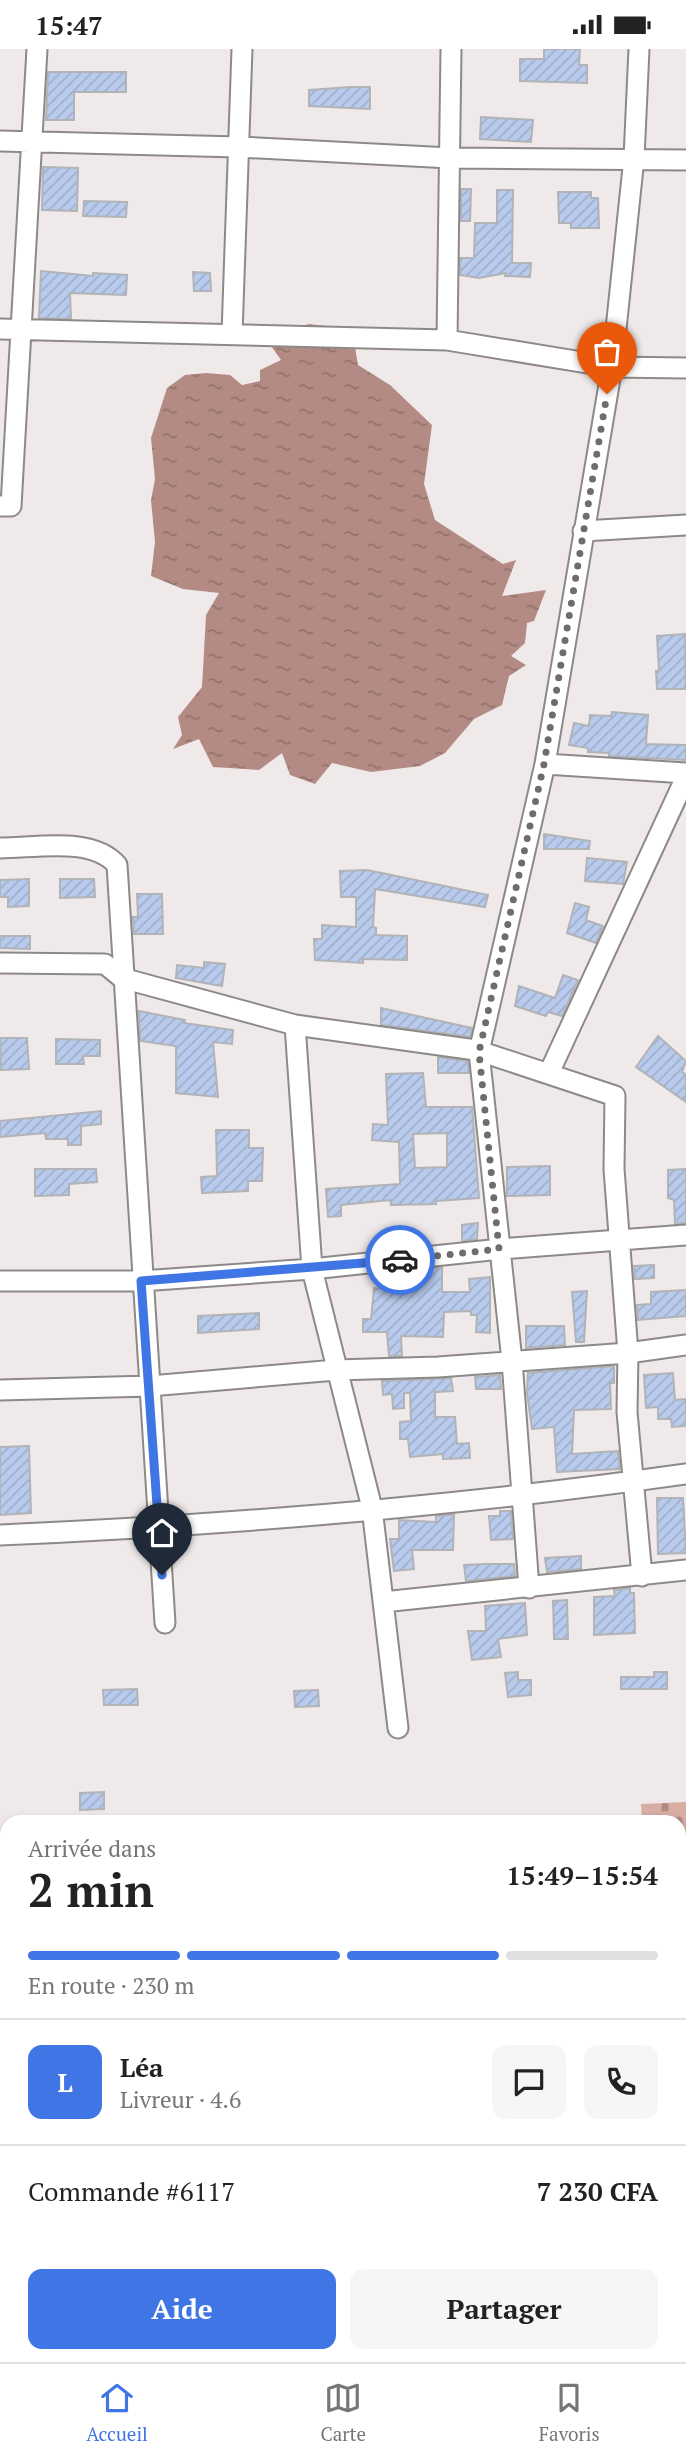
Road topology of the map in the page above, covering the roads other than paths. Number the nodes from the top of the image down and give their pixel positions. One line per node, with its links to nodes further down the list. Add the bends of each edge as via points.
1 (37, 49): 6 (street)
2 (242, 49): 7 (street)
3 (451, 49): 8 (street)
4 (639, 49): 9 (street)
5 (0, 141): 6 (street)
6 (32, 141): 7 (street); 12 (street)
7 (239, 146): 8 (street); 13 (street)
8 (450, 158): 9 (street); 14 (street)
9 (635, 158): 10 (street); 15 (street)
10 (686, 160)
11 (0, 329): 12 (street)
12 (21, 329): 13 (street); 17 (street, via 11,506)
13 (232, 334): 14 (street)
14 (447, 340): 15 (street)
15 (612, 367): 16 (street); 19 (street)
16 (686, 368)
17 (0, 506)
18 (686, 525): 19 (street)
19 (583, 531): 20 (street)
20 (544, 764): 21 (street); 26 (street)
21 (686, 775): 27 (street)
22 (0, 848): 24 (street, via 78,847 110,857 117,865)
23 (0, 963): 24 (street, via 105,964)
24 (122, 978): 25 (street); 33 (street)
25 (295, 1025): 26 (street); 31 (street)
26 (479, 1052): 27 (street); 30 (street)
27 (549, 1073): 29 (street, via 615,1096 614,1169)
28 (686, 1235): 29 (street)
29 (621, 1240): 30 (street); 35 (street)
30 (499, 1249): 31 (street); 36 (street)
31 (312, 1269): 33 (street); 37 (street)
32 (0, 1281): 33 (street)
33 (141, 1281): 38 (street)
34 (686, 1345): 35 (street)
35 (628, 1353): 36 (street); 41 (street, via 627,1412)
36 (512, 1361): 37 (street); 42 (street)
37 (335, 1370): 38 (street); 43 (street)
38 (150, 1385): 39 (street); 44 (street)
39 (0, 1390)
40 (686, 1474): 41 (street)
41 (634, 1482): 42 (street); 47 (street)
42 (521, 1494): 43 (street); 48 (street)
43 (372, 1508): 44 (street); 49 (street)
44 (159, 1528): 45 (street); 50 (street)
45 (0, 1535)
46 (686, 1570): 47 (street)
47 (642, 1576): 48 (street)
48 (529, 1588): 49 (street)
49 (383, 1602): 51 (street)
50 (164, 1623)
51 (398, 1728)

